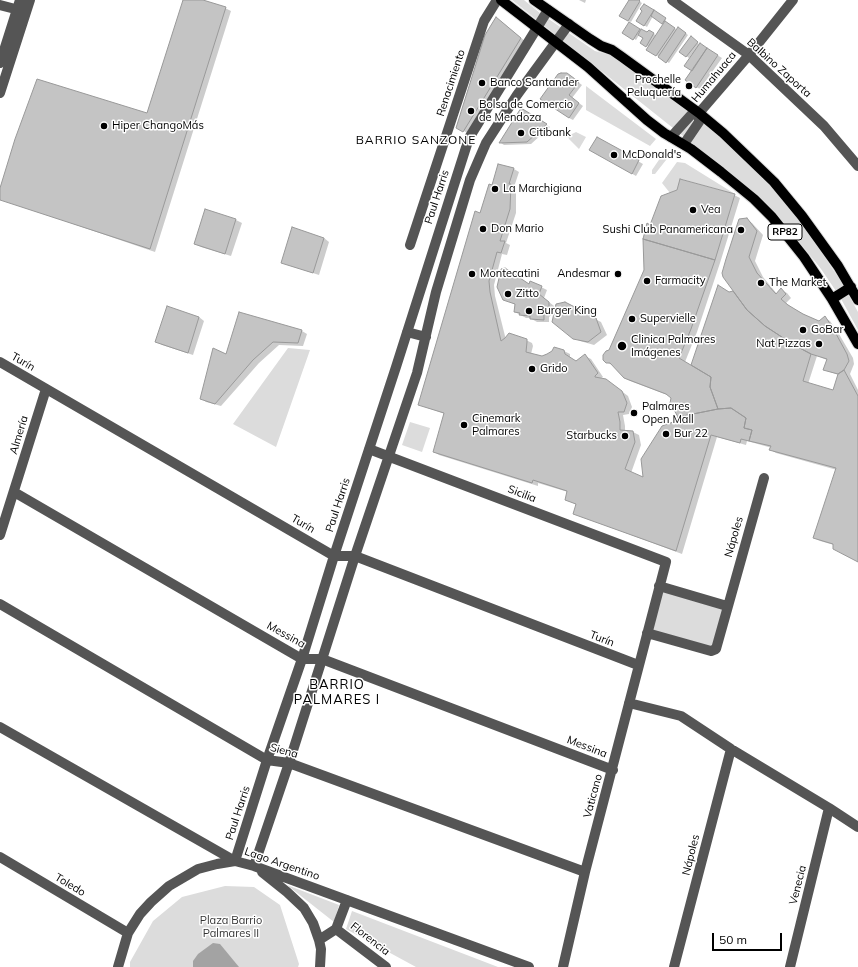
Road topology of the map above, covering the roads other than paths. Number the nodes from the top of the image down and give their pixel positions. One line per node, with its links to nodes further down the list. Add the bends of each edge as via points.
1 (30, 0): 8 (street)
2 (497, 0): 22 (street, Renacimiento, via 484,21)
3 (501, 0): 11 (main road)
4 (534, 0): 9 (main road)
5 (672, 0): 13 (street, Balbino Zaporta)
6 (793, 0): 13 (street, Humahuaca)
7 (0, 5): 8 (street)
8 (21, 7): 14 (street); 15 (street)
9 (548, 10): 10 (main road); 11 (street, Paul Harris)
10 (569, 24): 12 (street); 16 (main road, via 601,46 622,56)
11 (536, 28): 12 (main road); 18 (street, Paul Harris)
12 (556, 43): 17 (main road, via 588,67 647,120); 19 (street, via 517,95)
13 (749, 55): 16 (street, Humahuaca); 21 (street, Balbino Zaporta, via 810,112)
14 (0, 63)
15 (0, 92)
16 (699, 114): 17 (street, Humahuaca, via 691,115); 20 (street, Humahuaca, via 699,122); 23 (main road, via 723,133 774,182 820,240)
17 (672, 137): 20 (main road)
18 (469, 138): 19 (street); 26 (street, Paul Harris)
19 (486, 144): 27 (street, via 470,180 436,292)
20 (684, 144): 24 (main road, RP82, via 738,185 768,212 804,257)
21 (858, 166)
22 (410, 245)
23 (851, 287): 24 (main road); 25 (main road)
24 (832, 299): 28 (main road, RP82)
25 (858, 300)
26 (407, 332): 27 (street); 31 (street, Paul Harris)
27 (426, 337): 32 (street, via 417,373)
28 (858, 344)
29 (0, 362): 30 (street, Turín)
30 (46, 389): 34 (street, Almería); 36 (street, Turín)
31 (369, 449): 32 (street, Sicilia); 36 (street, Paul Harris)
32 (388, 456): 37 (street); 38 (street, Sicilia)
33 (764, 478): 41 (street, Nápoles)
34 (14, 492): 35 (street, Almería); 43 (street, Messina)
35 (0, 535)
36 (334, 556): 37 (street, Turín); 43 (street, Paul Harris)
37 (354, 556): 44 (street); 45 (street, Turín)
38 (666, 562): 39 (street, Vaticano)
39 (660, 586): 41 (street); 42 (street, Vaticano)
40 (0, 604): 49 (street, Siena)
41 (727, 606): 42 (street, Nápoles, via 716,649)
42 (646, 634): 45 (street, Vaticano)
43 (302, 658): 44 (street, Messina); 49 (street, Paul Harris)
44 (322, 659): 50 (street); 51 (street, Messina)
45 (638, 666): 46 (street, Vaticano)
46 (629, 704): 48 (street, via 682,716); 51 (street, Vaticano)
47 (0, 727): 55 (street, Lago Argentino)
48 (730, 748): 52 (street); 67 (street, Nápoles)
49 (267, 760): 50 (street, Siena); 55 (street, Paul Harris)
50 (288, 763): 56 (street); 57 (street, Siena)
51 (613, 770): 57 (street, Vaticano)
52 (829, 808): 53 (street); 68 (street, Venecia)
53 (858, 827)
54 (0, 857): 60 (street, Toledo)
55 (235, 861): 56 (street, Lago Argentino); 60 (street, via 198,869 169,886 140,914)
56 (254, 866): 58 (street, Lago Argentino); 61 (street, via 304,908)
57 (585, 872): 66 (street, Vaticano)
58 (347, 900): 59 (street); 65 (street, Lago Argentino)
59 (336, 929): 61 (street, Florencia); 64 (street, Florencia)
60 (128, 933): 62 (street)
61 (319, 940): 63 (street)
62 (118, 967)
63 (320, 967)
64 (386, 967)
65 (529, 967)
66 (563, 967)
67 (674, 967)
68 (790, 967)

